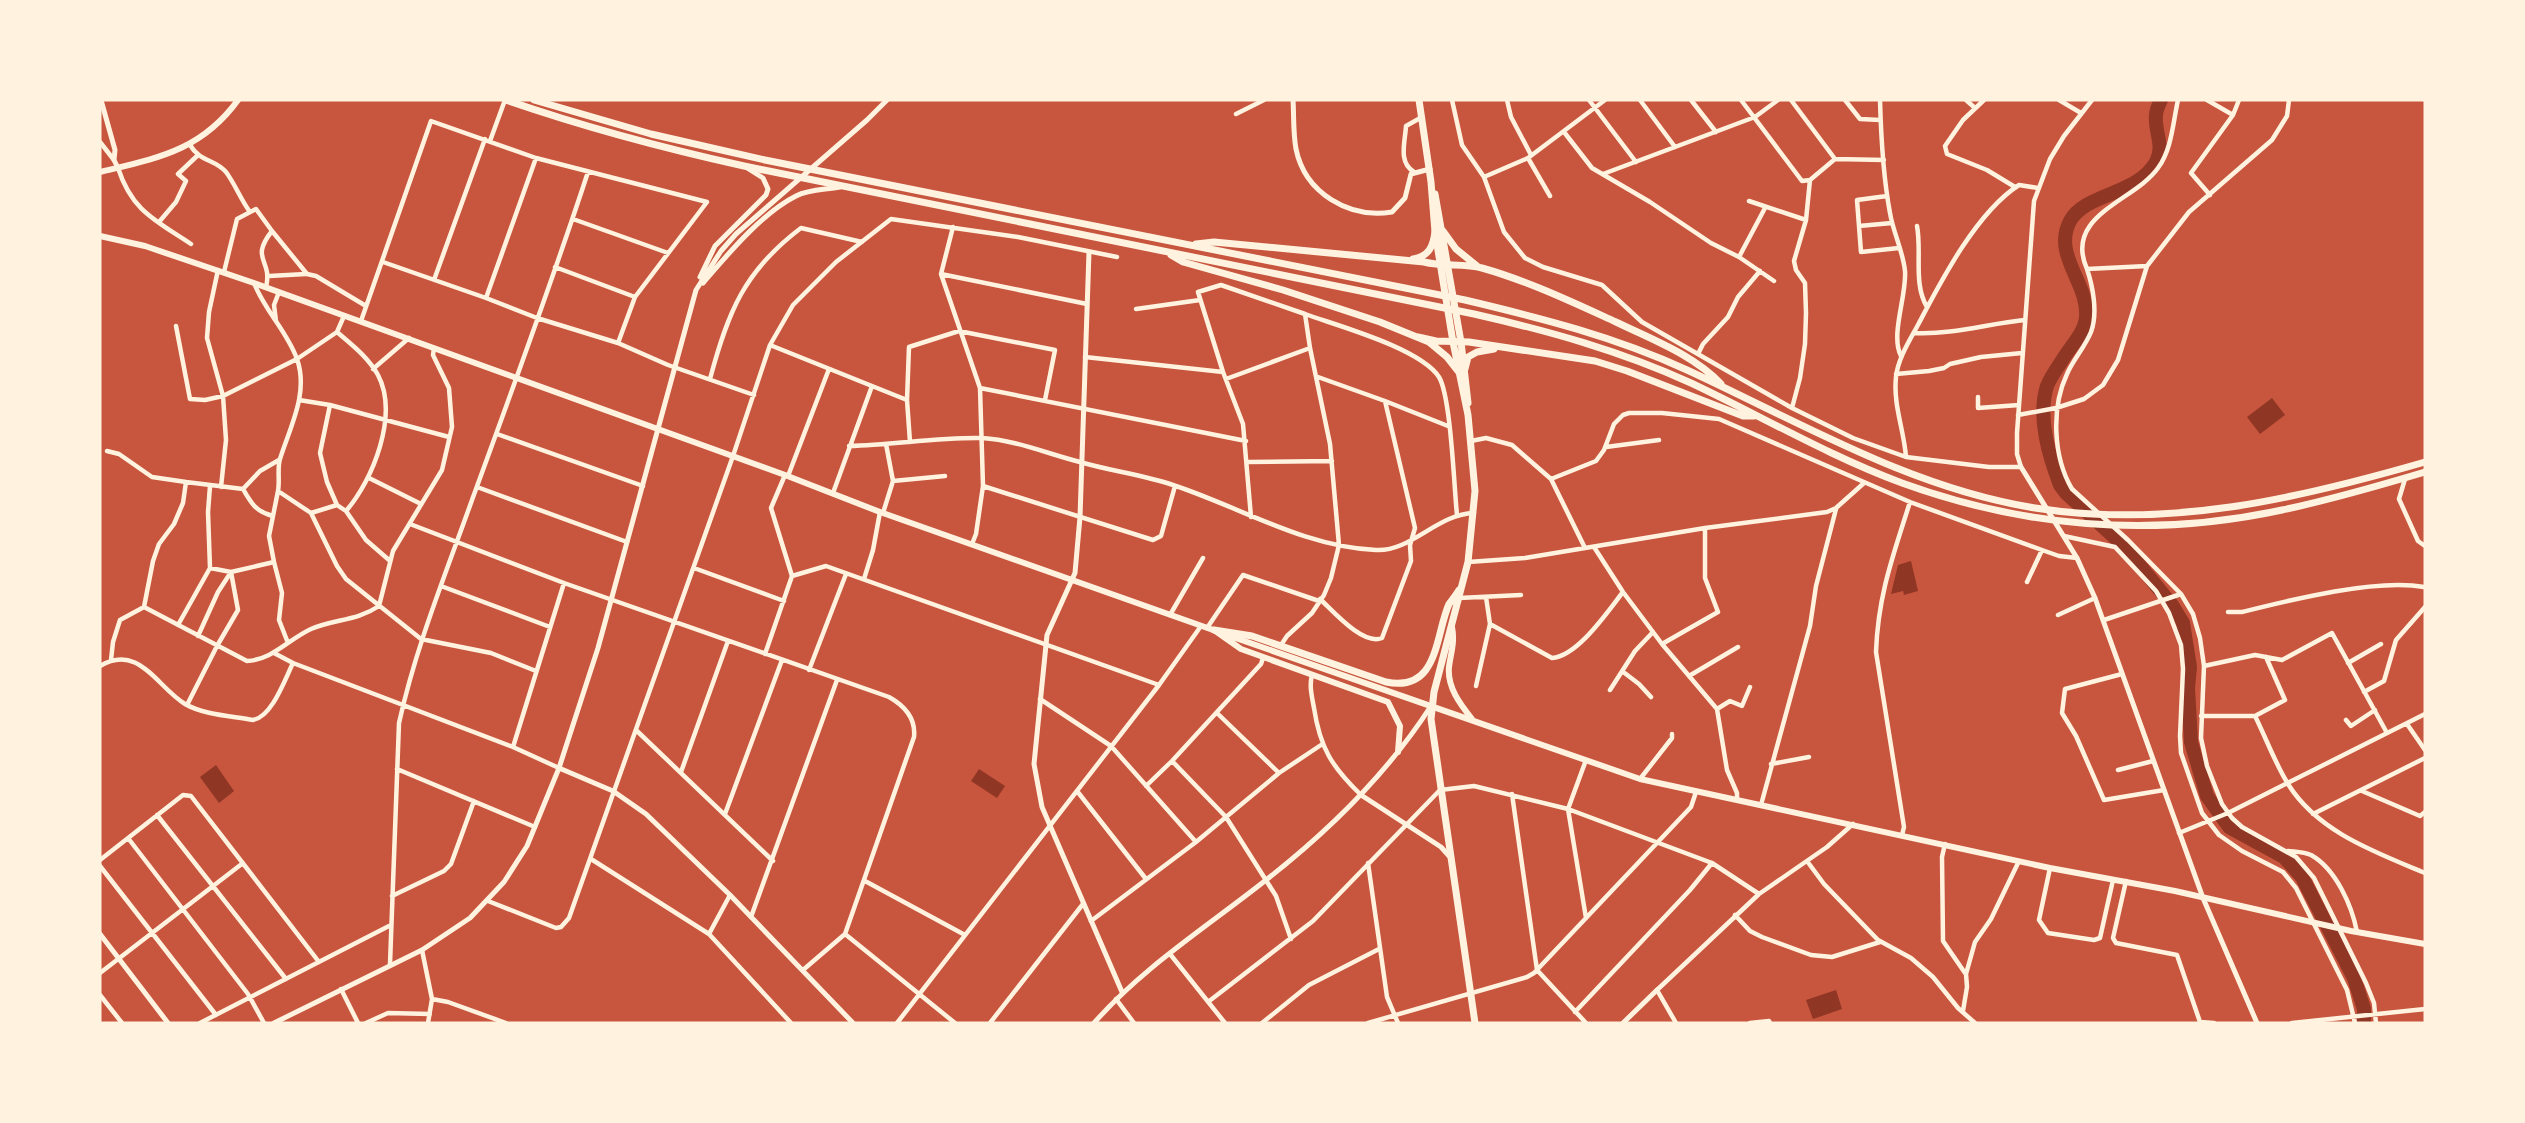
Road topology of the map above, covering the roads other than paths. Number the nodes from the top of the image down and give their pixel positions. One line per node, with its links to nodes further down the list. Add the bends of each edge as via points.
1 (101, 100): 46 (street)
2 (238, 100): 40 (main road)
3 (506, 100): 38 (street); 49 (main road, via 646,144)
4 (887, 100): 102 (street, via 736,234)
5 (1264, 100): 31 (street)
6 (1293, 100): 54 (street, via 1299,159 1309,180 1331,199 1357,211 1392,212 1405,198)
7 (1419, 100): 33 (main road)
8 (1452, 100): 56 (street, via 1462,145)
9 (1507, 100): 43 (street)
10 (1589, 100): 28 (street)
11 (1605, 100): 28 (street)
12 (1640, 100): 41 (street)
13 (1691, 100): 37 (street)
14 (1741, 100): 34 (street)
15 (1779, 100): 34 (street)
16 (1791, 100): 45 (street)
17 (1845, 100): 35 (street, via 1860,119)
18 (1880, 100): 35 (street)
19 (1966, 100): 29 (street)
20 (1984, 100): 29 (street)
21 (2059, 100): 30 (street)
22 (2092, 100): 30 (street)
23 (2178, 100): 91 (street, via 2167,151 2158,169 2090,223 2082,241)
24 (2207, 100): 32 (street)
25 (2239, 100): 32 (street)
26 (2289, 100): 61 (street, via 2287,117 2272,140)
27 (540, 101): 79 (main road, via 651,134 765,160)
28 (1595, 107): 36 (street); 48 (street)
29 (1975, 108): 59 (street, via 1945,146 1947,154)
30 (2081, 113): 60 (street, via 2050,159)
31 (1236, 114)
32 (2233, 115): 61 (street, via 2191,173)
33 (1422, 117): 51 (main road); 54 (street, via 1406,126 1403,162)
34 (1755, 117): 37 (street); 57 (street, via 1802,181)
35 (1880, 120): 47 (street)
36 (1563, 132): 43 (street); 55 (street, via 1587,163)
37 (1716, 132): 41 (street)
38 (488, 140): 44 (street); 87 (street, via 432,121); 98 (street)
39 (100, 142): 46 (street)
40 (190, 145): 42 (street); 50 (main road)
41 (1675, 147): 48 (street)
42 (197, 156): 66 (street, via 228,174); 69 (street, via 178,173 186,181)
43 (1530, 157): 56 (street); 62 (street)
44 (536, 158): 53 (street); 105 (street)
45 (1835, 159): 47 (street); 57 (street)
46 (114, 160): 50 (street)
47 (1884, 160): 63 (street)
48 (1636, 162): 55 (street)
49 (744, 166): 58 (main road); 102 (street, via 763,178 766,195 715,246)
50 (118, 168): 52 (main road); 69 (street, via 128,194)
51 (1430, 169): 54 (street); 75 (main road)
52 (100, 172)
53 (588, 172): 67 (street); 83 (street, via 707,202)
54 (1414, 172)
55 (1603, 174): 85 (street)
56 (1484, 177): 130 (street, via 1504,232 1525,258 1602,285 1642,323)
57 (1810, 180): 68 (street)
58 (840, 187): 82 (main road); 102 (street, via 807,192 789,201 734,247)
59 (2015, 187): 60 (street); 109 (street, via 1961,250)
60 (2038, 188): 115 (street)
61 (2210, 195): 88 (street, via 2189,212)
62 (1550, 196)
63 (1887, 196): 70 (street); 71 (street, via 1857,200)
64 (1749, 201): 65 (street)
65 (1765, 208): 68 (street); 85 (street)
66 (250, 212): 74 (street, via 256,209); 92 (street, via 237,219)
67 (573, 219): 83 (street); 89 (street)
68 (1806, 220): 156 (street, via 1794,266 1805,283 1805,344)
69 (159, 222): 78 (street)
70 (1892, 223): 71 (street); 80 (street)
71 (1859, 226): 80 (street, via 1861,251)
72 (1917, 226): 109 (street, via 1920,296)
73 (953, 228): 77 (street, via 891,219); 81 (street); 96 (street)
74 (272, 231): 95 (street); 97 (street, via 261,248)
75 (1439, 232): 86 (main road, via 1425,254); 90 (main road); 93 (main road)
76 (100, 236): 92 (main road)
77 (862, 242): 125 (street, via 793,305); 142 (street, via 801,228 784,240 738,295)
78 (191, 244)
79 (1189, 245): 86 (main road, via 1214,242); 146 (main road, via 1531,315 1635,348)
80 (1899, 248): 132 (street, via 1905,276 1898,331)
81 (1089, 252): 84 (street); 107 (street)
82 (1168, 252): 121 (main road, via 1184,262 1283,290); 160 (main road, via 1581,340)
83 (668, 253): 104 (street)
84 (1117, 257)
85 (1739, 257): 94 (street)
86 (1402, 260): 93 (main road)
87 (383, 262): 98 (street); 108 (street)
88 (2147, 266): 91 (street); 157 (street, via 2110,374 2095,393)
89 (555, 268): 104 (street); 113 (street)
90 (1480, 268): 93 (main road); 146 (main road, via 1564,299 1664,345 1712,374)
91 (2087, 269): 157 (street, via 2094,313 2091,332 2067,373)
92 (221, 271): 100 (main road); 148 (street, via 207,338)
93 (1445, 271): 123 (main road)
94 (1760, 271): 99 (street); 130 (street)
95 (307, 274): 97 (street); 108 (street)
96 (941, 274): 107 (street); 118 (street)
97 (269, 276): 101 (street)
98 (434, 279): 105 (street)
99 (1774, 281)
100 (254, 282): 101 (main road); 116 (street)
101 (266, 287): 103 (main road)
102 (696, 290): 134 (street)
103 (279, 292): 112 (main road); 116 (street, via 274,305)
104 (635, 297): 124 (street)
105 (486, 298): 113 (street)
106 (1200, 300): 110 (street); 111 (street, via 1198,292 1221,285); 138 (street)
107 (1087, 304): 131 (street)
108 (366, 306): 114 (street)
109 (1927, 308): 120 (street)
110 (1136, 309)
111 (1305, 314): 128 (street); 162 (street, via 1424,362 1440,380)
112 (345, 315): 114 (main road); 119 (street)
113 (537, 318): 124 (street); 140 (street)
114 (361, 320): 122 (main road)
115 (2024, 320): 120 (street); 129 (street)
116 (276, 321): 133 (street)
117 (176, 326): 148 (street, via 190,400)
118 (959, 331): 145 (street); 151 (street, via 909,347); 152 (street, via 1055,349)
119 (337, 332): 133 (street); 135 (street)
120 (1914, 333): 132 (street)
121 (1418, 337): 123 (main road); 137 (main road)
122 (410, 338): 126 (main road); 135 (street)
123 (1457, 342): 127 (main road); 137 (main road)
124 (618, 343): 134 (street)
125 (770, 345): 136 (street); 147 (street)
126 (434, 347): 140 (main road); 165 (street, via 433,355 449,388)
127 (1501, 347): 137 (main road, via 1474,353); 160 (main road, via 1595,361 1743,416)
128 (1310, 348): 141 (street); 143 (street)
129 (2022, 353): 139 (street); 155 (street)
130 (1698, 354): 156 (street)
131 (1085, 357): 138 (street); 158 (street)
132 (1902, 357): 139 (street)
133 (297, 359): 148 (street); 150 (street)
134 (674, 367): 142 (street); 163 (street)
135 (373, 369): 161 (street, via 385,401)
136 (829, 369): 144 (street); 184 (street)
137 (1461, 370): 169 (main road)
138 (1223, 372): 143 (street)
139 (1896, 374): 176 (street, via 1895,401)
140 (516, 377): 163 (main road); 164 (street)
141 (1317, 377): 153 (street); 178 (street)
142 (710, 379): 147 (street)
143 (1226, 379): 168 (street)
144 (872, 386): 151 (street); 172 (street)
145 (980, 388): 152 (street); 166 (street)
146 (1726, 389): 180 (main road, via 1897,468 2032,508 2137,516 2199,513 2276,501)
147 (754, 395): 175 (street)
148 (223, 396): 196 (street, via 226,440)
149 (1978, 397): 155 (street, via 1978,408)
150 (299, 400): 154 (street); 177 (street)
151 (907, 400): 170 (street)
152 (1045, 400): 158 (street)
153 (1385, 401): 162 (street); 216 (street, via 1415,528)
154 (330, 405): 161 (street); 203 (street, via 320,453)
155 (2019, 405): 159 (street)
156 (1792, 408): 176 (street)
157 (2056, 408): 159 (street); 243 (street, via 2059,448 2071,489)
158 (1083, 410): 168 (street); 181 (street)
159 (2018, 415): 182 (street)
160 (1758, 416): 187 (main road, via 1899,482 2040,520 2120,526 2242,517)
161 (385, 420): 165 (street); 186 (street)
162 (1448, 426): 209 (street)
163 (659, 429): 175 (main road); 193 (street)
164 (496, 434): 193 (street); 197 (street)
165 (449, 437): 202 (street, via 442,470)
166 (983, 438): 170 (street); 181 (street); 194 (street)
167 (1659, 440): 173 (street)
168 (1246, 441): 179 (street)
169 (1471, 441): 188 (street, via 1513,445); 208 (main road)
170 (910, 442): 171 (street)
171 (886, 444): 172 (street); 189 (street)
172 (849, 446): 200 (street)
173 (1605, 448): 188 (street, via 1596,461); 191 (street, via 1614,424 1629,413 1719,419)
174 (107, 451): 190 (street, via 152,477)
175 (733, 456): 184 (main road); 231 (street)
176 (1906, 457): 182 (street)
177 (280, 460): 198 (street, via 260,471); 199 (street)
178 (1332, 461): 179 (street); 220 (street)
179 (1248, 462): 212 (street)
180 (2425, 462)
181 (1081, 463): 195 (street); 211 (street)
182 (2021, 467): 215 (street)
183 (2425, 472): 187 (main road)
184 (786, 476): 200 (main road); 234 (street, via 771,509)
185 (945, 476): 189 (street)
186 (369, 478): 202 (street); 205 (street)
187 (2405, 478): 221 (street, via 2399,499 2418,541)
188 (1551, 479): 223 (street)
189 (893, 481): 206 (street)
190 (186, 482): 192 (street); 253 (street, via 183,503 154,557)
191 (1864, 483): 201 (street); 204 (street)
192 (210, 485): 196 (street); 230 (street)
193 (643, 486): 218 (street)
194 (983, 486): 211 (street); 219 (street)
195 (1175, 486): 211 (street, via 1157,539); 212 (street)
196 (221, 487): 198 (street)
197 (477, 487): 217 (street); 218 (street)
198 (243, 489): 210 (street, via 262,514)
199 (278, 491): 207 (street); 210 (street)
200 (833, 493): 206 (main road)
201 (1910, 502): 224 (street); 358 (street, via 1882,589 1876,652)
202 (421, 504): 213 (street)
203 (337, 505): 205 (street); 207 (street)
204 (1836, 508): 214 (street); 325 (street, via 1810,626)
205 (346, 511): 227 (street, via 366,540)
206 (881, 512): 219 (main road); 235 (street)
207 (311, 513): 252 (street, via 346,579)
208 (1474, 513): 209 (street); 229 (main road)
209 (1457, 514): 216 (street)
210 (273, 516): 228 (street, via 269,536)
211 (1080, 517): 236 (street)
212 (1251, 517): 220 (street)
213 (410, 524): 217 (street); 227 (street)
214 (1705, 528): 222 (street); 270 (street, via 1705,578 1718,612)
215 (2064, 536): 226 (street); 250 (street, via 2115,547)
216 (1412, 538): 220 (street, via 1379,551); 249 (street, via 1411,561 1382,638 1368,639)
217 (457, 542): 238 (street); 239 (street)
218 (627, 542): 248 (street)
219 (972, 544): 236 (main road)
220 (1339, 545): 249 (street)
221 (2425, 546)
222 (1594, 547): 223 (street); 242 (street)
223 (1585, 548): 229 (street)
224 (2042, 550): 226 (street); 237 (street)
225 (1203, 558): 256 (street)
226 (2077, 558): 247 (street)
227 (389, 560): 252 (street)
228 (274, 562): 232 (street); 269 (street, via 282,593 279,620)
229 (1468, 562): 241 (main road)
230 (210, 568): 232 (street); 261 (street)
231 (694, 568): 251 (street); 259 (street)
232 (231, 572): 266 (street); 273 (street, via 238,610)
233 (846, 574): 234 (street, via 827,566); 235 (street); 286 (street)
234 (792, 576): 251 (street)
235 (864, 579): 272 (street)
236 (1072, 581): 256 (main road); 272 (street, via 1050,625)
237 (2027, 582)
238 (564, 583): 248 (street); 263 (street)
239 (441, 586): 263 (street); 267 (street)
240 (2425, 587): 255 (street, via 2366,587)
241 (1461, 588): 246 (main road); 274 (main road, via 1449,604 1430,664 1410,680 1386,682)
242 (1623, 592): 260 (street, via 1581,641 1557,657); 265 (street)
243 (2181, 594): 250 (street); 285 (street, via 2193,614)
244 (1521, 596): 245 (street)
245 (1486, 597): 246 (street); 260 (street)
246 (1459, 598): 262 (main road)
247 (2095, 598): 257 (street); 258 (street)
248 (612, 599): 259 (street); 326 (street)
249 (1320, 600): 264 (street, via 1243,575); 274 (street)
250 (2162, 600): 258 (street); 352 (street, via 2181,645 2181,753)
251 (784, 601): 277 (street)
252 (379, 606): 267 (street); 269 (street, via 355,618 312,629)
253 (144, 607): 261 (street); 280 (street, via 120,620)
254 (2425, 607): 297 (street, via 2396,640 2384,681)
255 (2228, 612)
256 (1170, 615): 264 (main road)
257 (2058, 615)
258 (2104, 620): 289 (street)
259 (675, 621): 268 (street); 312 (street)
260 (1490, 624): 294 (street)
261 (178, 625): 266 (street)
262 (1452, 626): 301 (main road); 310 (main road, via 1451,686)
263 (551, 627): 287 (street)
264 (1207, 628): 274 (main road); 279 (main road); 293 (street); 301 (main road)
265 (1653, 632): 270 (street); 288 (street)
266 (198, 636): 273 (street)
267 (421, 639): 287 (street, via 491,653); 302 (street)
268 (728, 640): 277 (street); 329 (street)
269 (288, 643): 276 (street)
270 (1662, 644): 291 (street)
271 (2381, 644): 283 (street)
272 (1046, 645): 293 (street); 299 (street)
273 (217, 646): 276 (street, via 247,661); 300 (street)
274 (1280, 646)
275 (1738, 647): 291 (street)
276 (273, 652): 282 (street)
277 (765, 654): 281 (street)
278 (2266, 657): 283 (street, via 2283,660 2332,633); 285 (street, via 2255,655); 308 (street, via 2285,700)
279 (1263, 658): 290 (main road); 305 (street)
280 (111, 660): 284 (street); 300 (street, via 122,658 152,673)
281 (782, 660): 286 (street); 348 (street)
282 (293, 663): 300 (street, via 260,719); 302 (street)
283 (2348, 663): 297 (street)
284 (100, 666)
285 (2204, 666): 307 (street)
286 (809, 670): 292 (street)
287 (536, 671): 317 (street)
288 (1622, 671): 296 (street); 298 (street)
289 (2122, 674): 324 (street); 335 (street, via 2065,689 2062,713 2104,800)
290 (1311, 675): 315 (street); 319 (main road, via 1388,702 1400,726)
291 (1689, 676): 303 (street)
292 (837, 680): 368 (street); 379 (street, via 897,702 915,728)
293 (1159, 685): 316 (street)
294 (1476, 686)
295 (1750, 687): 303 (street, via 1742,706 1730,701)
296 (1610, 690)
297 (2364, 692): 304 (street)
298 (1651, 697)
299 (1040, 699): 316 (street); 355 (street, via 1034,764)
300 (187, 705)
301 (1432, 705): 310 (main road); 319 (street); 334 (main road)
302 (403, 706): 317 (street); 327 (street)
303 (1717, 709): 342 (street)
304 (2375, 710): 309 (street, via 2351,726); 313 (street)
305 (1217, 713): 323 (street); 330 (street)
306 (2425, 714): 311 (street)
307 (2201, 716): 308 (street); 347 (street, via 2205,759)
308 (2255, 716): 332 (street)
309 (2346, 720)
310 (1474, 721): 322 (main road)
311 (2407, 724): 313 (street); 318 (street)
312 (637, 731): 329 (street); 337 (street)
313 (2388, 733): 332 (street)
314 (1672, 734): 331 (street)
315 (1321, 745): 330 (street); 340 (street)
316 (1111, 746): 333 (street); 338 (street)
317 (513, 747): 326 (street)
318 (2425, 750)
319 (1398, 752): 340 (street)
320 (1809, 757): 325 (street)
321 (2425, 758): 336 (street)
322 (1586, 760): 331 (main road); 345 (street)
323 (1172, 761): 333 (street); 351 (street)
324 (2153, 761): 328 (street); 335 (street)
325 (1771, 764): 344 (street)
326 (559, 768): 337 (street); 356 (street)
327 (397, 769): 343 (street); 384 (street)
328 (2118, 770)
329 (681, 772): 348 (street)
330 (1279, 773): 351 (street)
331 (1640, 779): 339 (main road)
332 (2287, 783): 347 (street); 349 (street)
333 (1146, 786): 360 (street)
334 (1440, 790): 341 (street, via 1474,786); 353 (street); 364 (main road)
335 (2164, 790): 357 (street)
336 (2361, 790): 346 (street, via 2420,816); 349 (street)
337 (613, 791): 365 (street); 383 (street, via 646,814)
338 (1077, 791): 355 (street); 376 (street)
339 (1696, 792): 342 (main road); 361 (street, via 1691,807)
340 (1361, 794): 353 (street); 378 (street, via 1317,839)
341 (1512, 794): 345 (street); 410 (street)
342 (1737, 800): 344 (main road)
343 (474, 801): 356 (street); 384 (street, via 448,867)
344 (1761, 805): 354 (main road)
345 (1568, 808): 361 (street); 391 (street)
346 (2425, 812)
347 (2228, 813): 352 (street); 363 (street, via 2242,827)
348 (725, 814): 368 (street)
349 (2312, 814): 375 (street, via 2348,838)
350 (157, 815): 359 (street); 370 (street, via 183,795 191,796); 381 (street)
351 (1226, 817): 360 (street); 378 (street)
352 (2207, 822): 357 (street); 431 (street, via 2230,843 2289,878 2347,990)
353 (1405, 824): 364 (street); 371 (street)
354 (1853, 824): 358 (main road); 369 (street)
355 (1050, 826): 387 (street); 399 (street)
356 (536, 827): 386 (street, via 519,861)
357 (2179, 833): 385 (street)
358 (1902, 835): 362 (main road)
359 (128, 838): 366 (street); 388 (street)
360 (1196, 842): 376 (street)
361 (1658, 842): 372 (street); 391 (street)
362 (1945, 844): 367 (main road); 412 (street, via 1943,941)
363 (2288, 851): 394 (street, via 2308,854 2326,868 2355,920); 427 (street, via 2319,885 2366,982)
364 (1450, 856): 417 (main road)
365 (591, 859): 386 (street, via 569,918 561,927); 397 (street)
366 (100, 860)
367 (2020, 860): 374 (main road); 412 (street, via 1975,942)
368 (772, 861): 390 (street)
369 (1807, 861): 382 (street); 401 (street)
370 (243, 863): 381 (street); 407 (street)
371 (1368, 863): 400 (street); 403 (street)
372 (1712, 863): 382 (street); 426 (street)
373 (100, 866): 395 (street)
374 (2050, 868): 377 (main road); 377 (street, via 2039,920 2048,933 2100,938)
375 (2425, 873)
376 (1146, 879): 392 (street)
377 (2113, 879): 380 (main road)
378 (1266, 880): 400 (street); 405 (street)
379 (865, 881): 398 (street); 399 (street)
380 (2126, 881): 385 (main road); 459 (street, via 2113,938 2116,943 2177,955 2200,1022)
381 (212, 886): 388 (street); 413 (street)
382 (1759, 894): 389 (street)
383 (730, 895): 390 (street); 397 (street)
384 (391, 897): 393 (street)
385 (2203, 898): 394 (main road); 460 (street)
386 (488, 901): 404 (street)
387 (1083, 904): 392 (street); 445 (street)
388 (182, 909): 395 (street); 420 (street)
389 (1735, 915): 401 (street, via 1750,931 1811,955 1832,957); 415 (street)
390 (751, 917): 409 (street)
391 (1586, 918): 410 (street)
392 (1091, 921): 416 (street)
393 (390, 926): 407 (street); 408 (street)
394 (2354, 931): 402 (main road)
395 (152, 933): 406 (street); 429 (street)
396 (100, 934): 406 (street)
397 (709, 934): 441 (street)
398 (845, 934): 409 (street); 418 (street)
399 (965, 935): 418 (street)
400 (1291, 939): 423 (street)
401 (1881, 941): 425 (street, via 1911,958)
402 (2425, 944)
403 (1379, 948): 430 (street); 449 (street, via 1309,985)
404 (422, 950): 408 (street); 422 (street)
405 (1170, 954): 416 (street); 423 (street)
406 (119, 958): 411 (street); 433 (street)
407 (319, 962): 413 (street)
408 (390, 964): 414 (street)
409 (803, 970): 442 (street)
410 (1537, 970): 417 (street); 426 (street)
411 (100, 974)
412 (1966, 974): 425 (street)
413 (286, 979): 420 (street)
414 (341, 989): 436 (street); 437 (street)
415 (1657, 990): 454 (street); 455 (street)
416 (1122, 992): 421 (street)
417 (1472, 993): 430 (street); 452 (main road)
418 (920, 994): 443 (street); 444 (street)
419 (100, 995): 432 (street)
420 (250, 997): 429 (street); 435 (street)
421 (1116, 998): 446 (street); 447 (street)
422 (432, 999): 428 (street); 440 (street)
423 (1208, 1002): 448 (street)
424 (2425, 1009): 427 (street)
425 (1963, 1011): 458 (street)
426 (1575, 1012): 453 (street)
427 (2375, 1013): 431 (street); 463 (street)
428 (430, 1014): 438 (street, via 388,1013); 439 (street)
429 (216, 1015): 434 (street)
430 (1393, 1016): 450 (street); 451 (street)
431 (2354, 1017): 461 (street); 462 (street)
432 (122, 1023)
433 (168, 1023)
434 (200, 1023)
435 (264, 1023)
436 (274, 1023)
437 (358, 1023)
438 (366, 1023)
439 (428, 1023)
440 (506, 1023)
441 (791, 1023)
442 (853, 1023)
443 (897, 1023)
444 (955, 1023)
445 (990, 1023)
446 (1094, 1023)
447 (1134, 1023)
448 (1224, 1023)
449 (1262, 1023)
450 (1368, 1023)
451 (1398, 1023)
452 (1475, 1023)
453 (1586, 1023)
454 (1623, 1023)
455 (1676, 1023)
456 (1750, 1023): 457 (street)
457 (1770, 1023)
458 (1975, 1023)
459 (2214, 1023)
460 (2257, 1023)
461 (2292, 1023)
462 (2355, 1023)
463 (2376, 1023)

